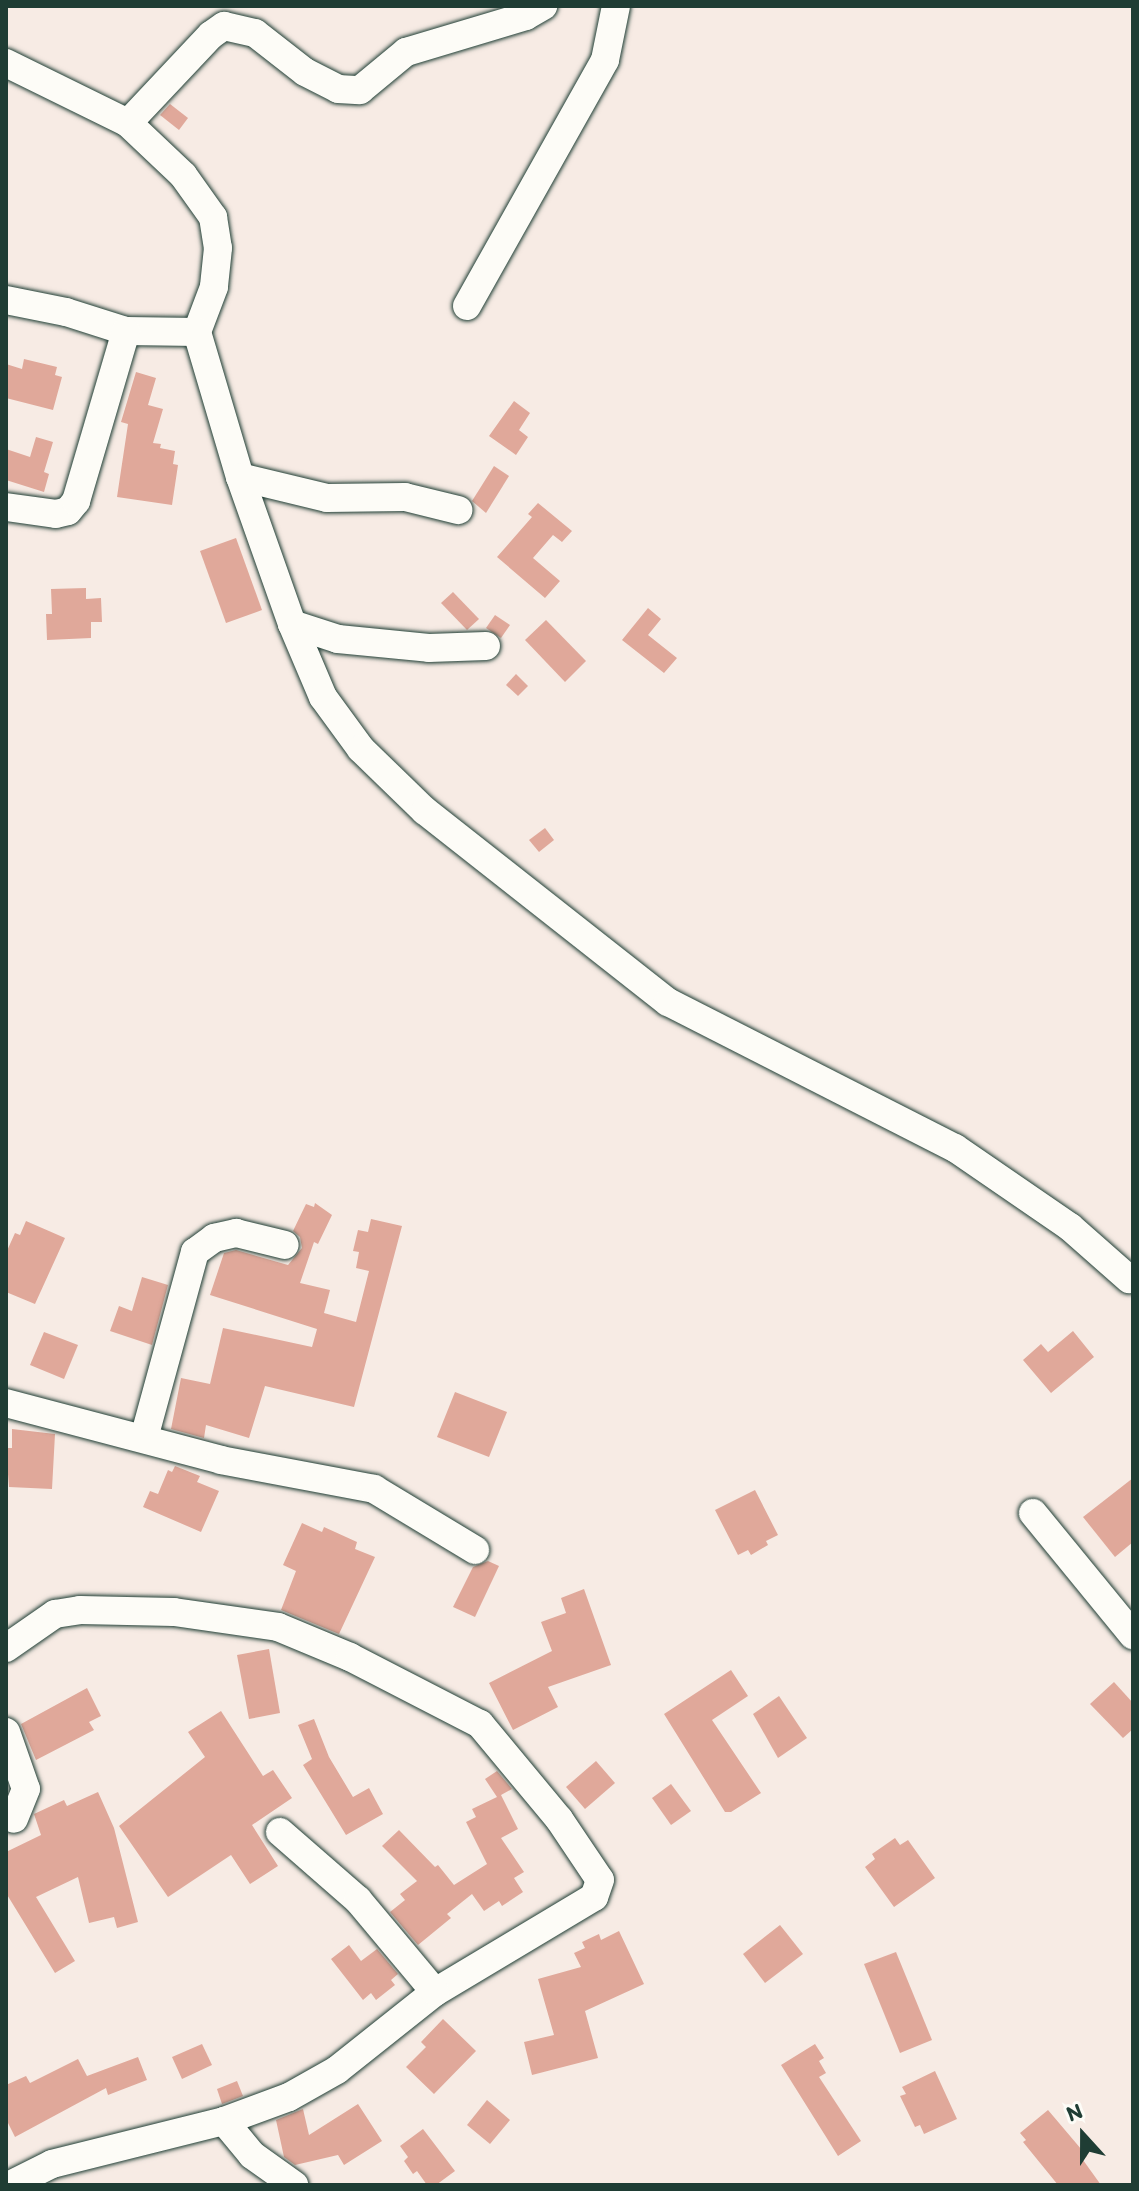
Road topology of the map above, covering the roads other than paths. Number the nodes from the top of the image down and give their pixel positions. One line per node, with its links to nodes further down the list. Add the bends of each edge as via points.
1 (543, 6): 4 (street, via 526,16 406,52 360,90 338,89 305,72 255,33 224,26)
2 (616, 6): 6 (street, via 605,60)
3 (6, 63): 4 (street)
4 (128, 123): 8 (street, via 183,175 213,217 218,248 214,287)
5 (6, 300): 7 (street)
6 (467, 306)
7 (126, 331): 8 (street); 10 (street, via 76,501 68,511 56,514)
8 (197, 332): 9 (street)
9 (240, 477): 11 (street, via 327,498 405,497); 12 (street)
10 (6, 507)
11 (458, 510)
12 (292, 624): 13 (street, via 338,639 429,648); 15 (street, via 323,697 361,749 425,811 668,1002 955,1148 1070,1227)
13 (486, 646)
14 (285, 1245): 17 (street, via 236,1233 214,1238 195,1252)
15 (1132, 1280)
16 (6, 1403): 17 (street)
17 (144, 1438): 19 (street, via 221,1460 374,1489)
18 (1033, 1513): 20 (street)
19 (475, 1550)
20 (1133, 1635)
21 (6, 1648): 25 (street, via 55,1614 80,1610 174,1612 278,1627 350,1657 480,1724 559,1819 600,1880 594,1897)
22 (6, 1732): 23 (street, via 26,1789)
23 (14, 1819)
24 (280, 1832): 25 (street, via 358,1900)
25 (435, 1992): 26 (street, via 337,2070 289,2097)
26 (224, 2121): 27 (street, via 52,2164); 28 (street, via 252,2155)
27 (10, 2185)
28 (294, 2185)

